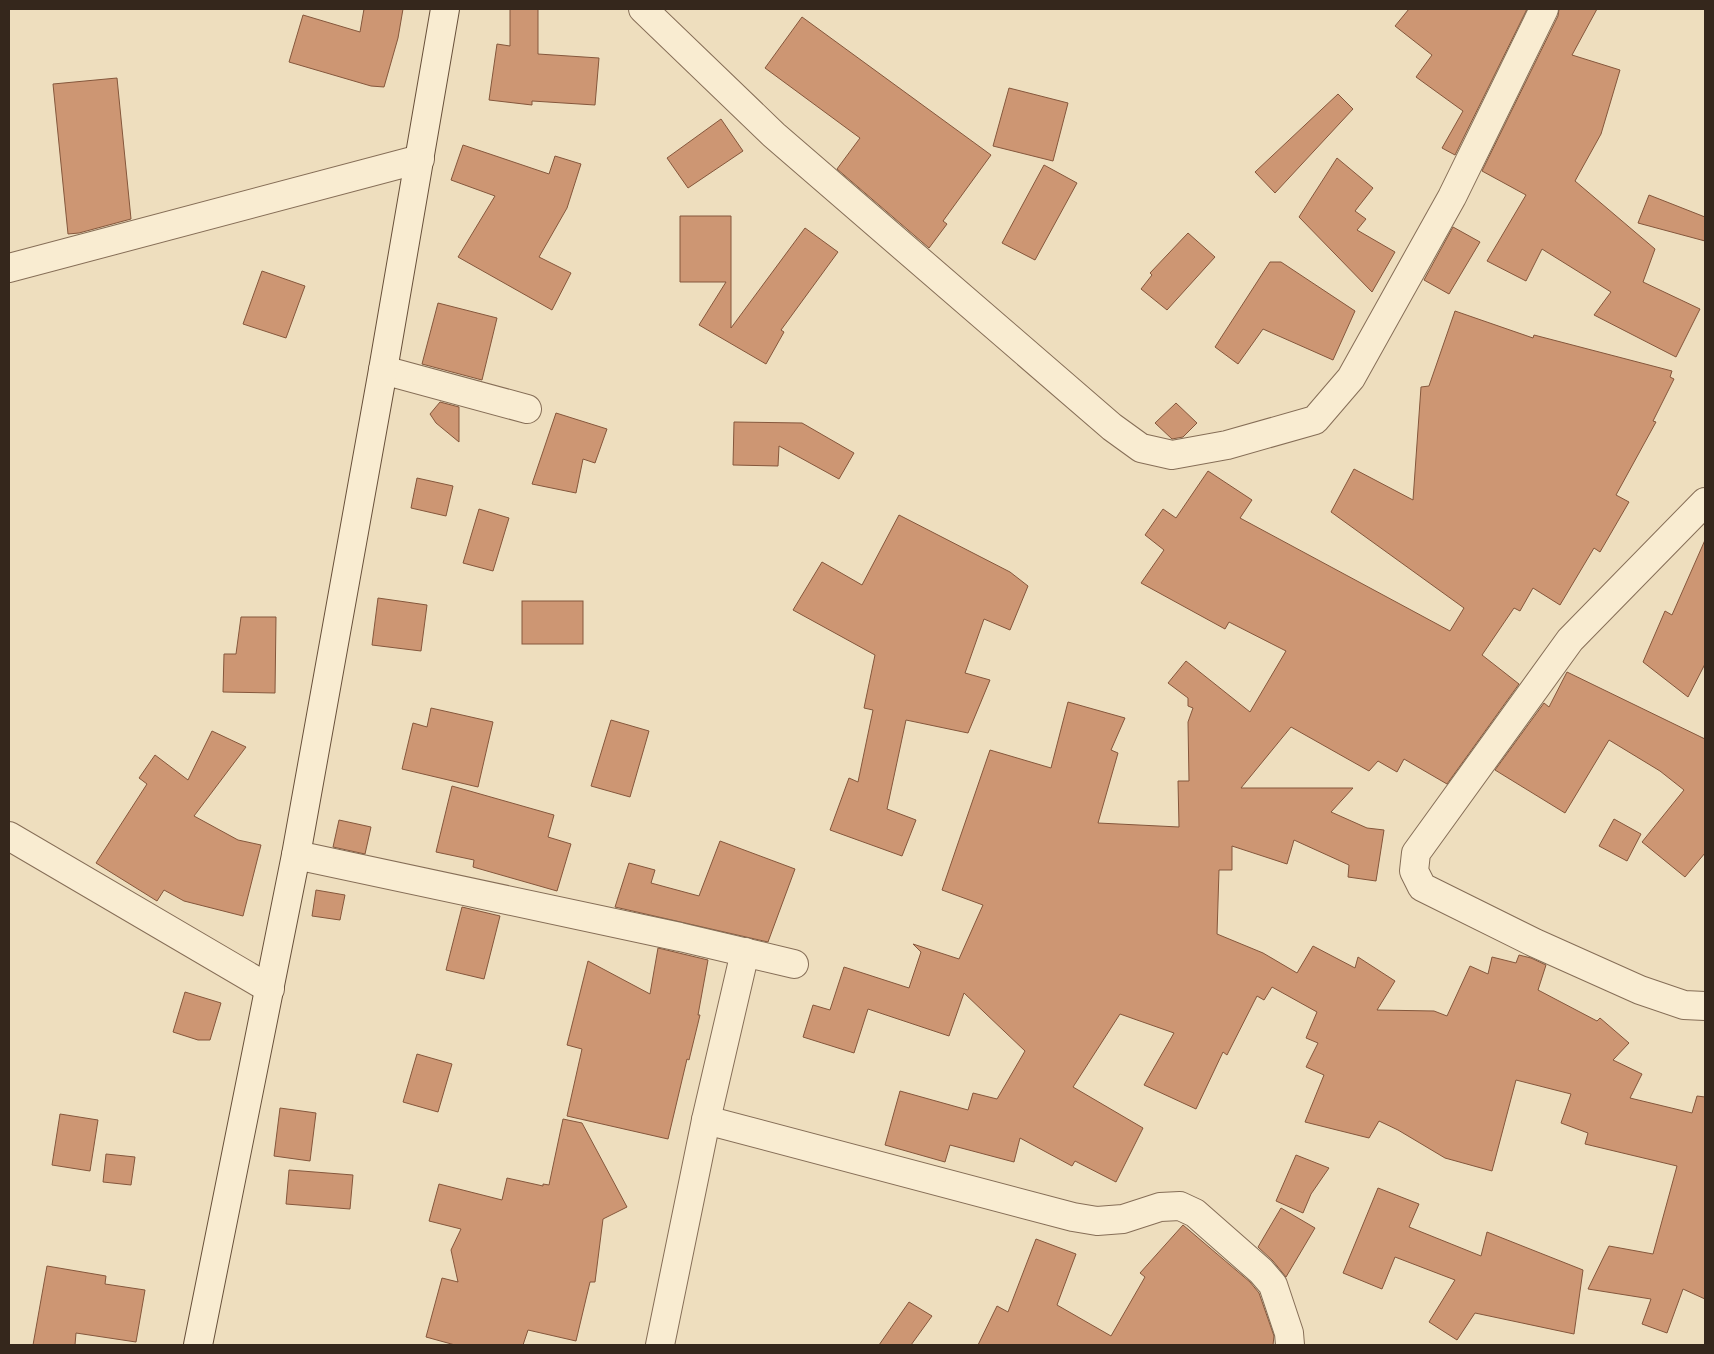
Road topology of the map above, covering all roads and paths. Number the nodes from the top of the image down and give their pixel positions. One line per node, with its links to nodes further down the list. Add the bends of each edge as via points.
1 (445, 9): 4 (street)
2 (643, 9): 3 (street, via 774,135 1112,427 1141,448 1172,455 1227,445 1315,420 1351,378 1452,196)
3 (1544, 9)
4 (420, 159): 5 (street); 6 (street)
5 (9, 268)
6 (383, 370): 7 (street); 10 (street)
7 (527, 409)
8 (1705, 502): 14 (street, via 1570,640 1416,853 1414,871 1422,887 1535,943 1640,990 1684,1005)
9 (9, 836): 13 (street)
10 (296, 855): 11 (street); 13 (street)
11 (745, 952): 12 (street); 15 (street)
12 (794, 964)
13 (270, 989): 16 (street)
14 (1705, 1006)
15 (706, 1120): 17 (street); 18 (street, via 1073,1217 1097,1221 1123,1219 1160,1207 1180,1206 1195,1213 1273,1285 1290,1333)
16 (198, 1345)
17 (660, 1345)
18 (1290, 1345)

